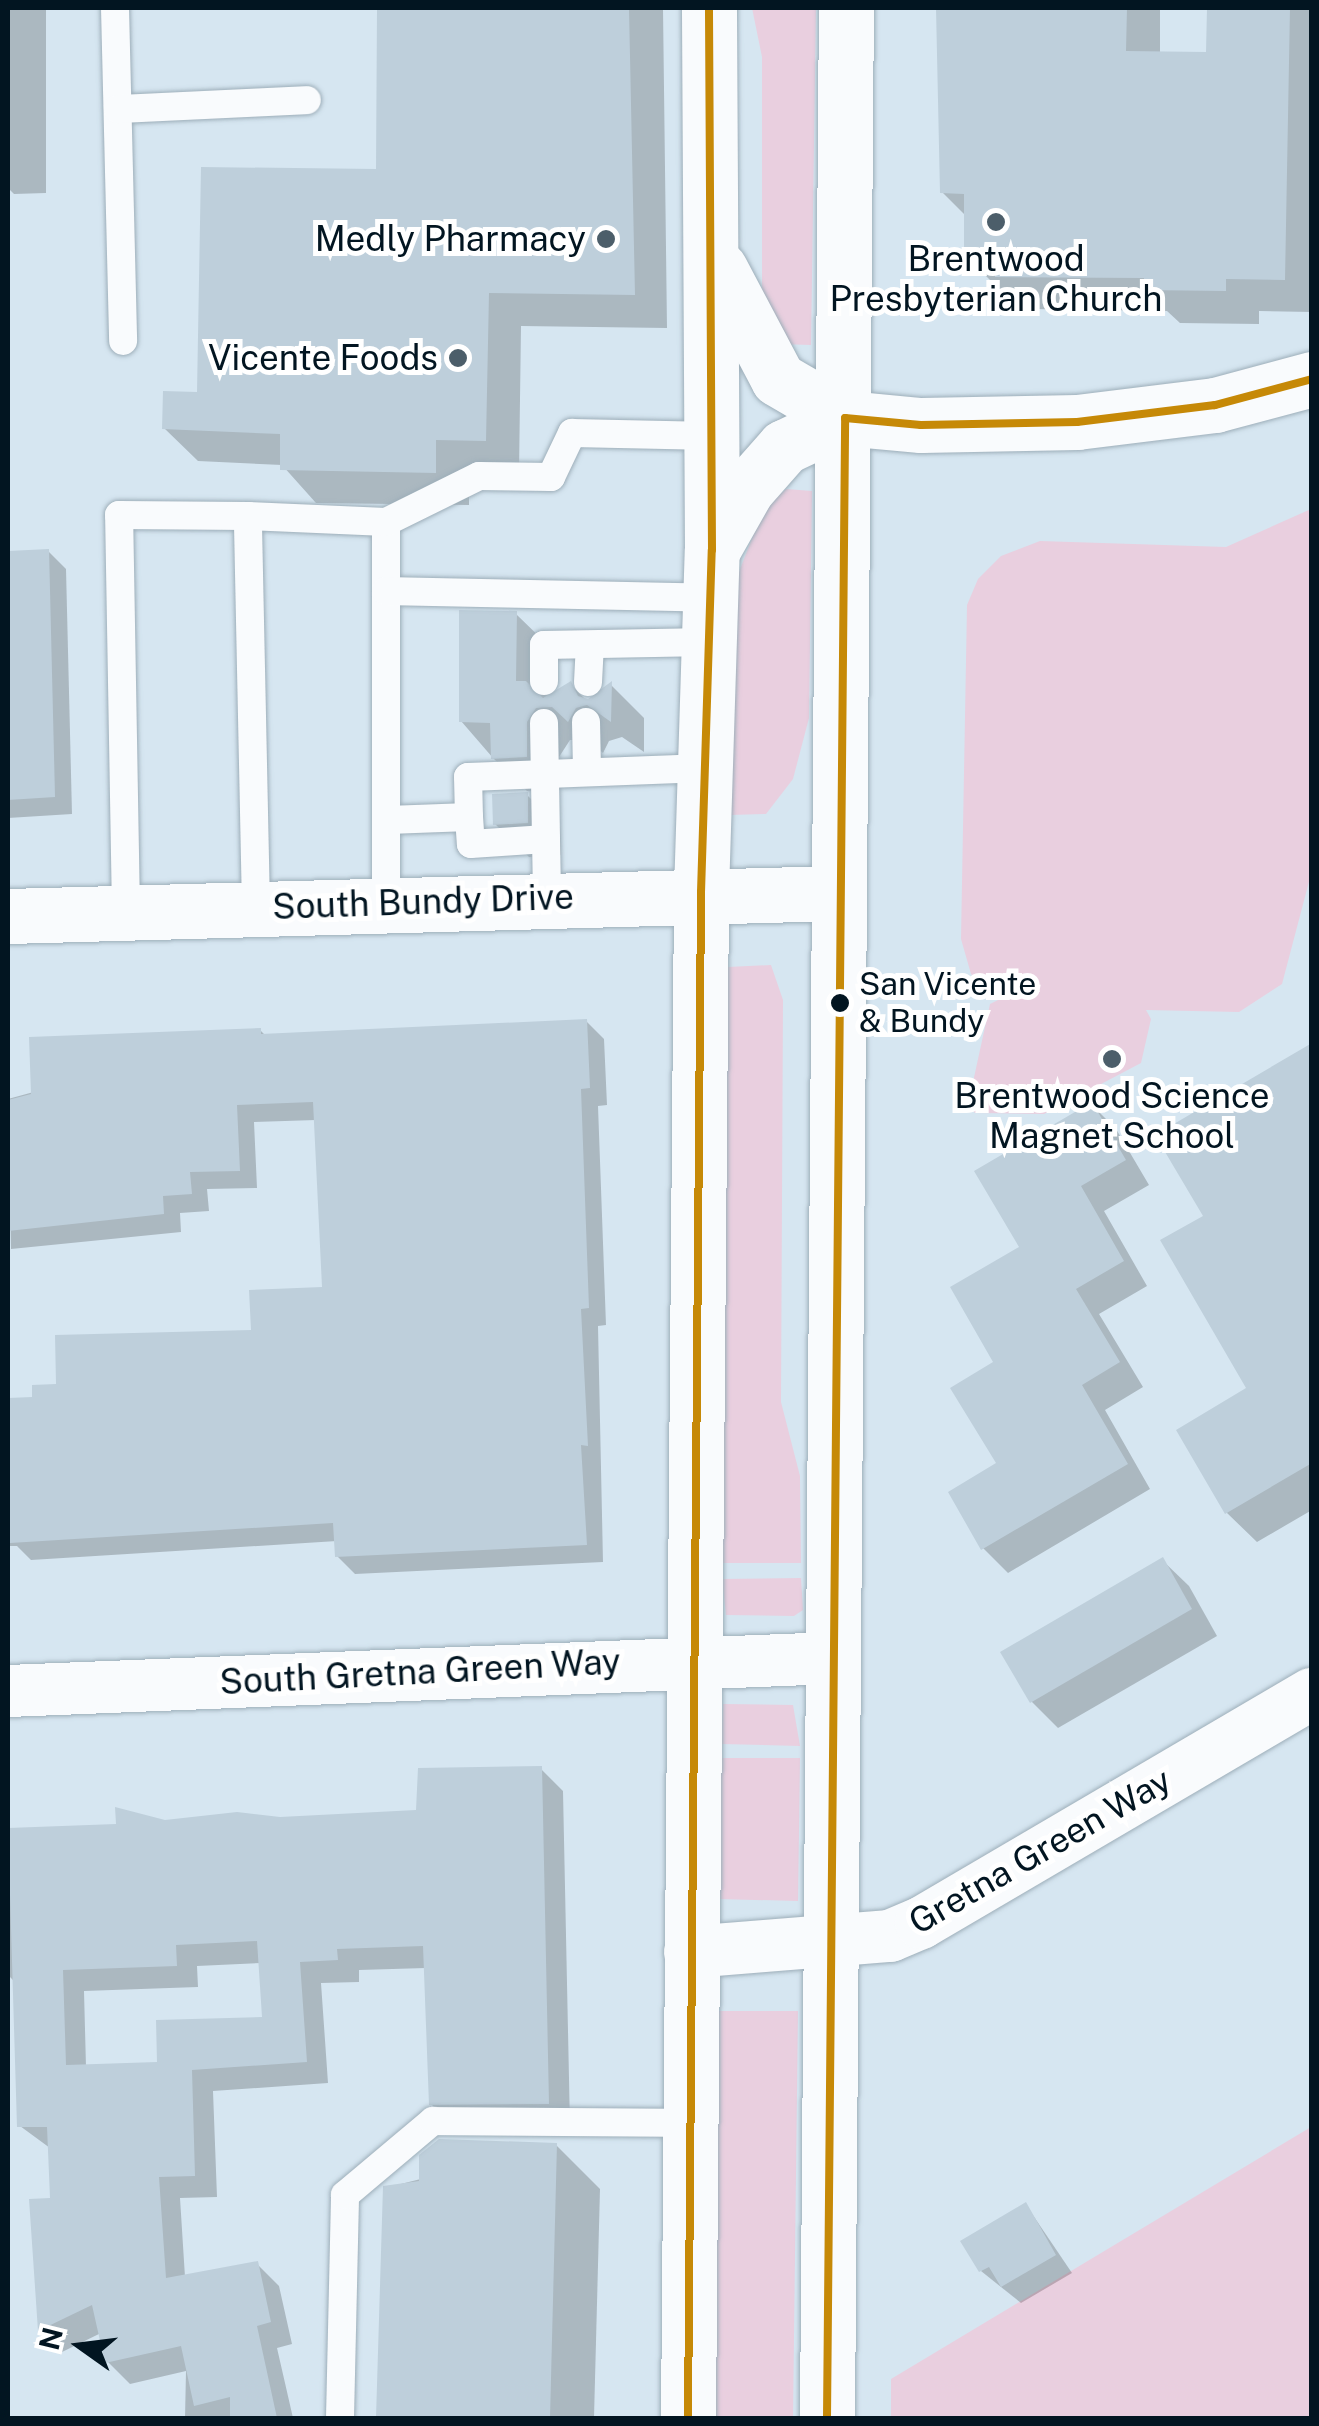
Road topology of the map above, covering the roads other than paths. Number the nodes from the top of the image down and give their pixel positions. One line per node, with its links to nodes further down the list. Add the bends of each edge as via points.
1 (116, 8): 5 (lane)
2 (710, 8): 6 (main road)
3 (846, 8): 9 (main road)
4 (307, 100): 5 (lane)
5 (118, 109): 7 (lane)
6 (713, 253): 9 (main road, via 752,341 778,380); 10 (main road)
7 (123, 341)
8 (1312, 380): 9 (main road, via 1215,405 1076,422 921,425)
9 (844, 418): 14 (main road, via 784,447 748,489); 27 (main road)
10 (712, 436): 12 (lane, via 572,433 551,476 479,476); 14 (main road)
11 (248, 516): 12 (lane); 30 (lane); 31 (lane, via 119,515)
12 (386, 522): 13 (lane)
13 (386, 591): 14 (lane); 24 (lane)
14 (711, 596): 15 (lane); 20 (main road)
15 (590, 646): 16 (lane, via 544,645); 17 (lane)
16 (544, 681)
17 (588, 682)
18 (544, 722): 21 (lane)
19 (586, 722): 22 (lane)
20 (705, 768): 22 (lane); 26 (main road)
21 (544, 770): 22 (lane); 23 (lane, via 468,777); 25 (lane)
22 (587, 770)
23 (469, 816): 24 (lane); 25 (lane, via 471,844)
24 (388, 820): 29 (lane)
25 (546, 838): 28 (lane)
26 (701, 892): 27 (main road, South Bundy Drive); 28 (main road, South Bundy Drive); 34 (main road)
27 (838, 893): 33 (main road)
28 (547, 898): 29 (main road, South Bundy Drive)
29 (386, 903): 30 (main road, South Bundy Drive)
30 (256, 908): 31 (main road, South Bundy Drive)
31 (126, 911): 32 (main road, South Bundy Drive)
32 (8, 916)
33 (832, 1658): 34 (street, South Gretna Green Way); 37 (main road)
34 (692, 1660): 35 (street, South Gretna Green Way); 38 (main road)
35 (8, 1691)
36 (1312, 1694): 37 (street, Gretna Green Way, via 921,1924 890,1936)
37 (830, 1942): 38 (street, Gretna Green Way); 42 (main road)
38 (690, 1952): 39 (main road)
39 (691, 2123): 40 (lane, via 433,2120 345,2195); 41 (main road)
40 (340, 2418)
41 (688, 2418)
42 (826, 2418)

